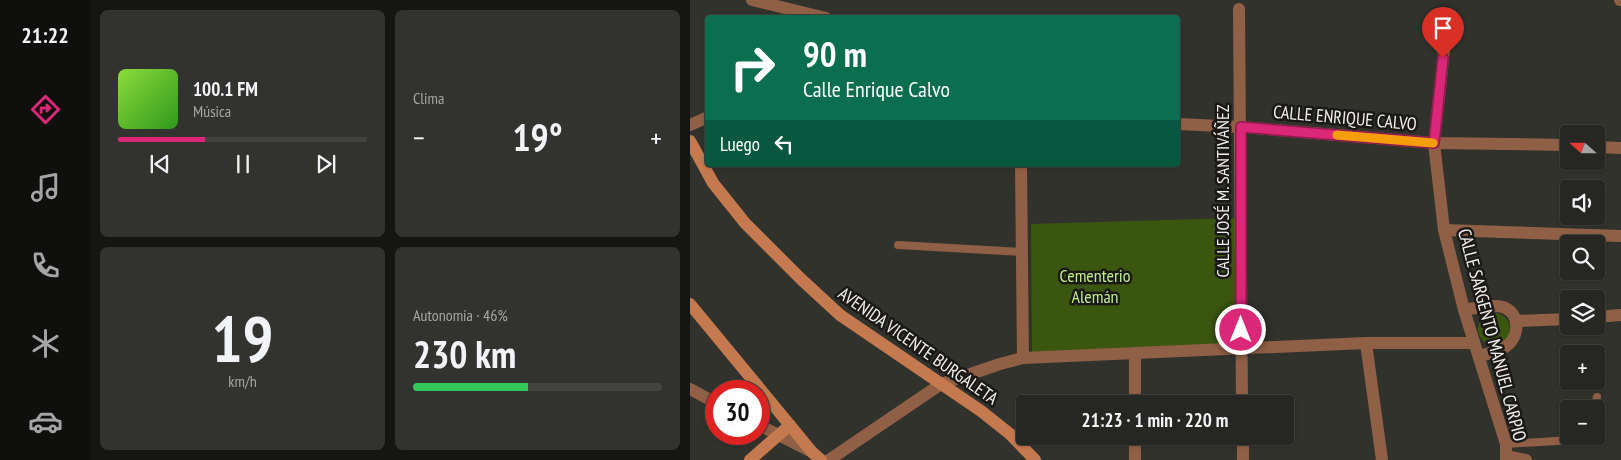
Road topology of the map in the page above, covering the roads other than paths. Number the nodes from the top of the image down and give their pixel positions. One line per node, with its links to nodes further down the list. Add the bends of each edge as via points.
1 (752, 0): 3 (street)
2 (1238, 9): 8 (street, CALLE JOSÉ M. SANTIVÁÑEZ)
3 (814, 15)
4 (1445, 41): 10 (street, CALLE SARGENTO MANUEL CARPIO)
5 (705, 118): 7 (street)
6 (1180, 124): 8 (street, CALLE ENRIQUE CALVO)
7 (690, 125)
8 (1241, 127): 10 (street, CALLE ENRIQUE CALVO); 27 (street, CALLE JOSÉ M. SANTIVÁÑEZ)
9 (690, 141): 31 (main road, AVENIDA VICENTE BURGALETA, via 718,190 745,223 800,279 840,315)
10 (1434, 143): 11 (street, CALLE ENRIQUE CALVO); 15 (street, CALLE SARGENTO MANUEL CARPIO)
11 (1560, 145)
12 (1605, 147): 13 (street)
13 (1621, 148)
14 (1021, 167): 18 (street)
15 (1444, 230): 16 (street); 20 (street, CALLE SARGENTO MANUEL CARPIO)
16 (1621, 236)
17 (898, 245): 18 (lane)
18 (1021, 252): 30 (street)
19 (690, 304): 38 (main road)
20 (1464, 310): 24 (street, via 1501,306); 26 (street, CALLE SARGENTO MANUEL CARPIO)
21 (1621, 316): 22 (street)
22 (1605, 317)
23 (1560, 319): 24 (street)
24 (1516, 321): 29 (street, via 1516,335 1505,348)
25 (1366, 343): 26 (street); 27 (street); 50 (street)
26 (1474, 343): 29 (street, CALLE SARGENTO MANUEL CARPIO)
27 (1241, 349): 28 (street); 34 (street, CALLE JOSÉ M. SANTIVÁÑEZ)
28 (1135, 353): 30 (street); 33 (street)
29 (1479, 356): 43 (street, CALLE SARGENTO MANUEL CARPIO)
30 (1023, 358): 31 (street)
31 (941, 384): 46 (street); 47 (main road, AVENIDA VICENTE BURGALETA, via 1010,434)
32 (690, 389): 35 (street)
33 (1135, 395)
34 (1242, 395)
35 (705, 397)
36 (1597, 397): 37 (lane)
37 (1596, 400)
38 (790, 425): 44 (main road); 45 (main road, bridge)
39 (770, 431): 44 (street)
40 (1560, 442): 43 (lane)
41 (1135, 445): 48 (street)
42 (1243, 445): 49 (street)
43 (1506, 453): 51 (street)
44 (816, 456)
45 (750, 460)
46 (829, 460)
47 (1035, 460)
48 (1136, 460)
49 (1243, 460)
50 (1382, 460)
51 (1526, 460)

